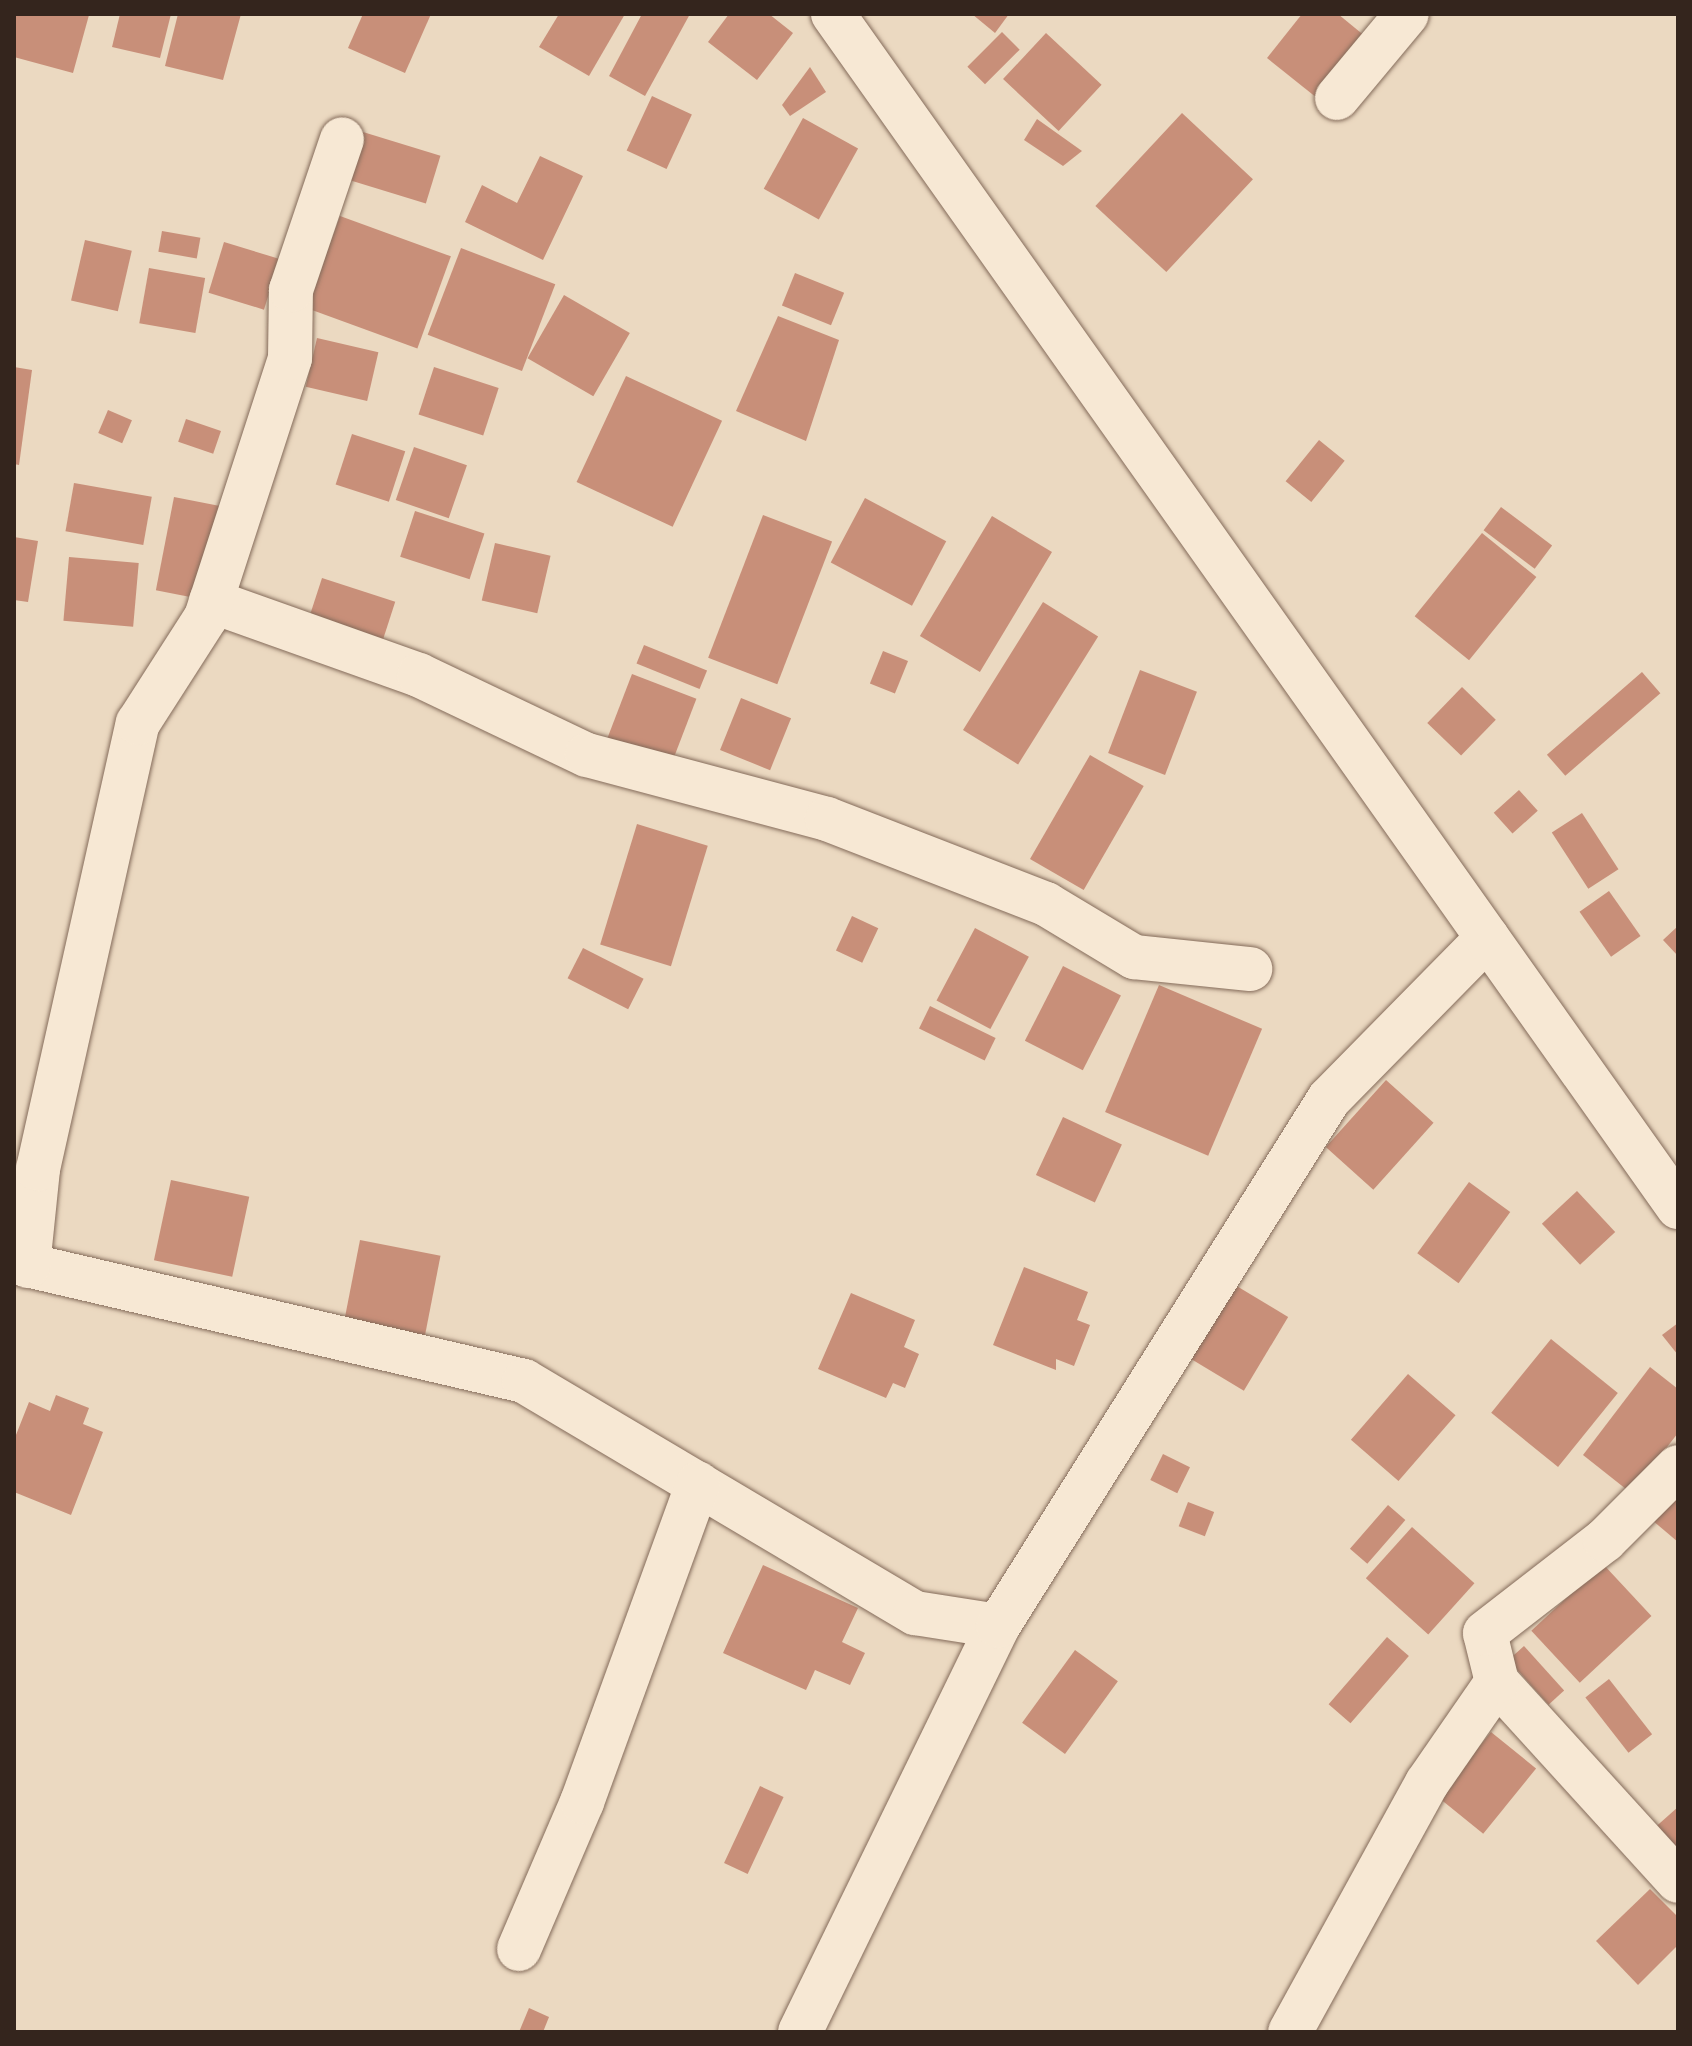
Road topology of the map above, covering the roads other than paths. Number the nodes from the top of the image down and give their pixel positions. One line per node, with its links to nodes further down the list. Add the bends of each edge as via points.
1 (833, 14): 6 (street)
2 (1407, 14): 3 (street)
3 (1337, 98)
4 (342, 139): 5 (street, via 291,290 290,358)
5 (211, 601): 7 (street, via 419,675 587,755 856,830 1046,904 1134,957); 9 (street, via 138,723)
6 (1487, 938): 8 (street); 12 (street, via 1329,1099)
7 (1250, 969)
8 (1678, 1207)
9 (21, 1264): 11 (street, via 524,1381)
10 (1678, 1467): 13 (street, via 1605,1540 1485,1633)
11 (698, 1483): 12 (street, via 915,1613); 15 (street, via 582,1802)
12 (998, 1626): 16 (street)
13 (1497, 1682): 14 (street); 17 (street, via 1427,1783)
14 (1678, 1881)
15 (519, 1949)
16 (800, 2032)
17 (1290, 2032)

